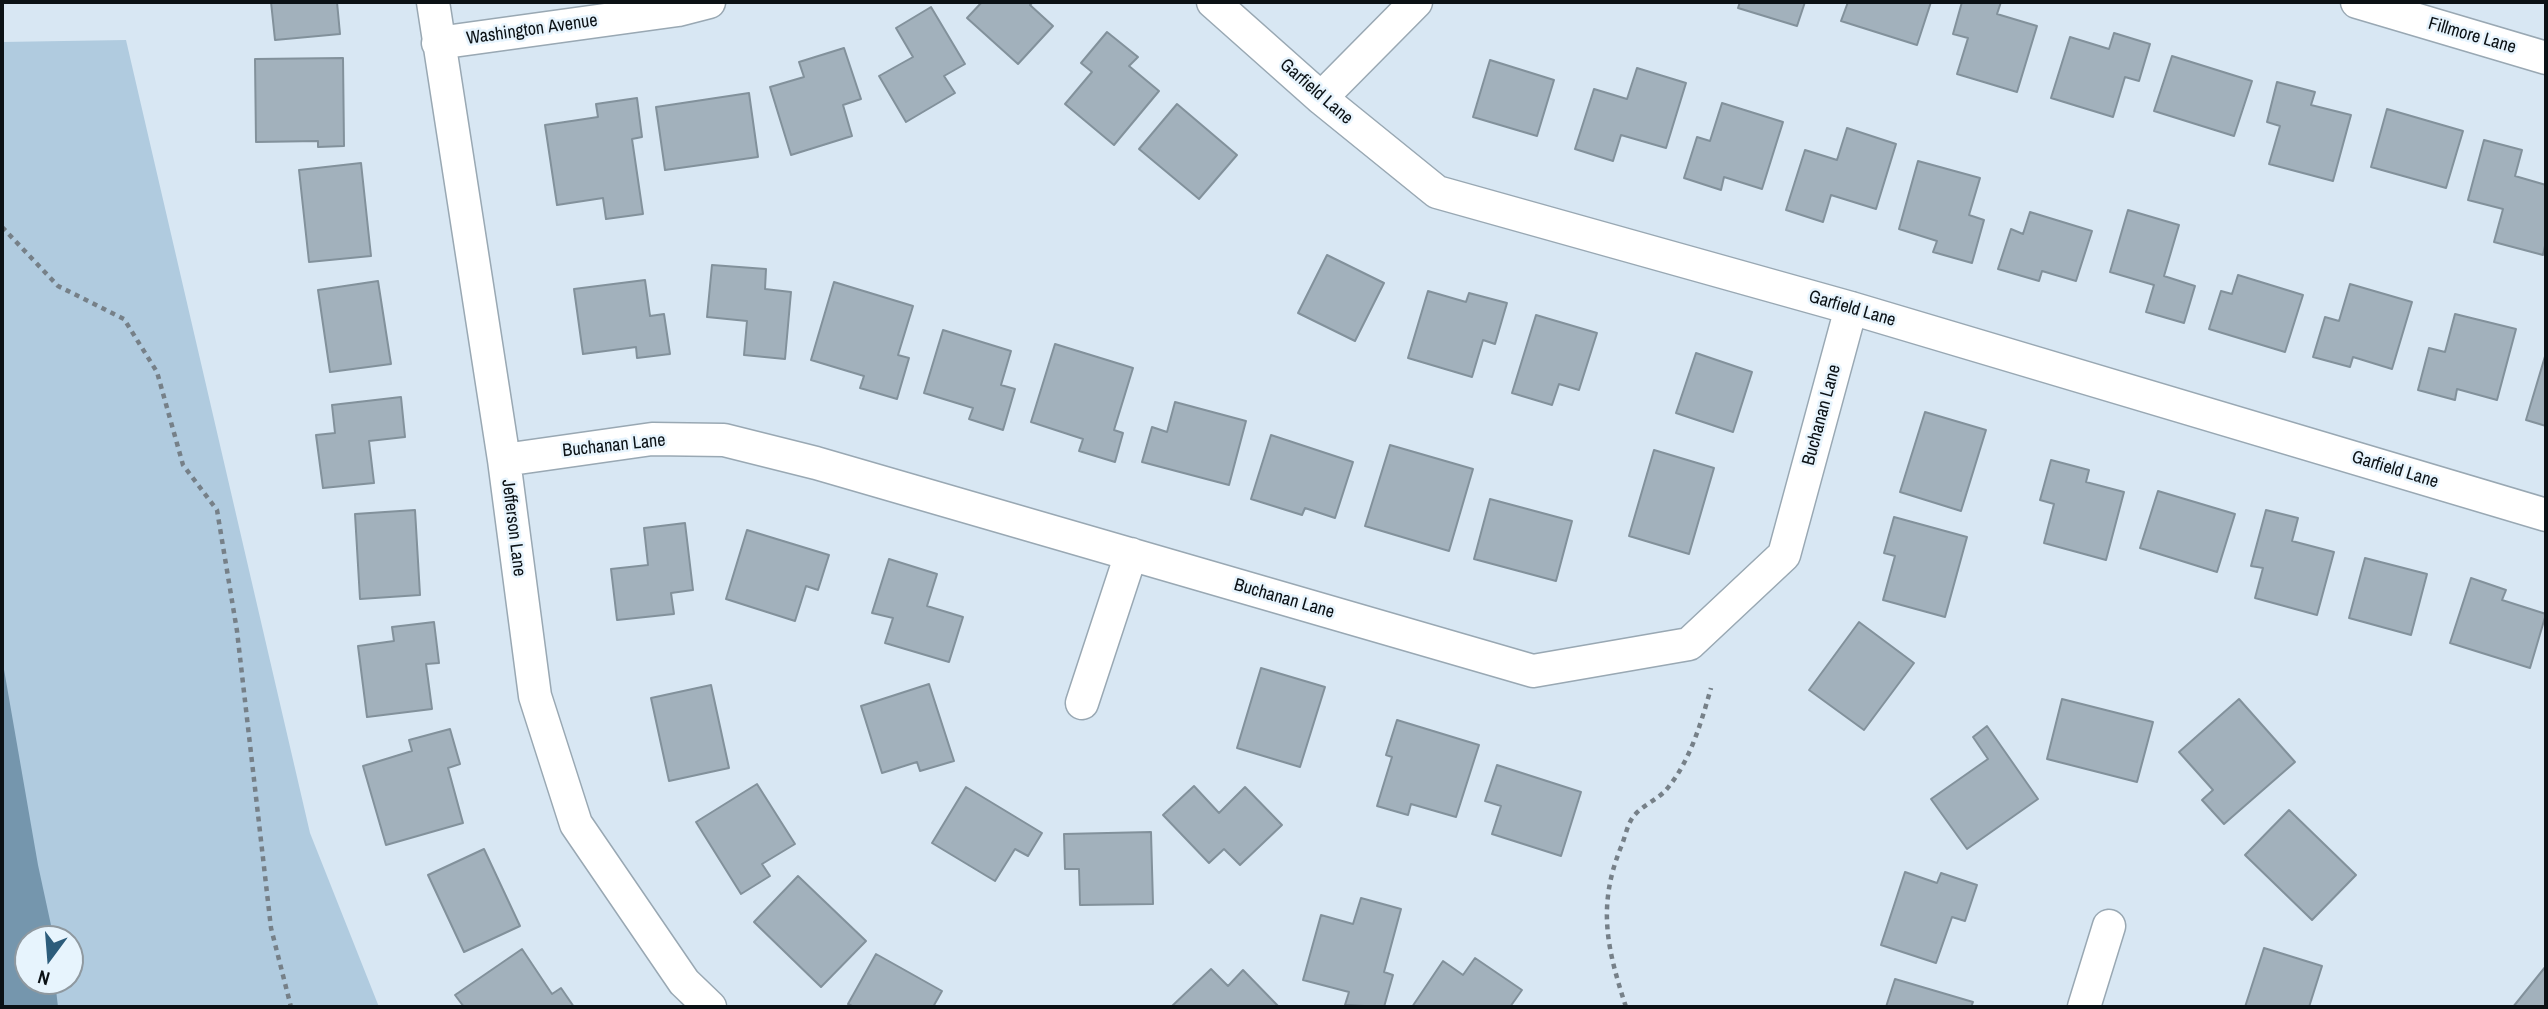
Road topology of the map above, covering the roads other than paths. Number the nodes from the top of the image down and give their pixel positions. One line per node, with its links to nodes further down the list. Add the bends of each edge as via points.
1 (433, 2): 6 (street, Jefferson Lane)
2 (709, 2): 6 (street, Washington Avenue)
3 (1213, 2): 8 (street, Garfield Lane)
4 (1416, 2): 8 (street)
5 (2357, 2): 7 (street, Fillmore Lane)
6 (438, 43): 10 (street, Jefferson Lane)
7 (2546, 58)
8 (1321, 98): 9 (street, Garfield Lane, via 1437,192)
9 (1851, 308): 11 (street, Garfield Lane); 12 (street, Buchanan Lane, via 1784,555 1689,644 1533,671)
10 (504, 460): 12 (street, Buchanan Lane, via 652,439 723,440); 15 (street, Jefferson Lane, via 535,696 576,824 684,982)
11 (2546, 515)
12 (1131, 554): 13 (street)
13 (1082, 703)
14 (2109, 926): 16 (street)
15 (710, 1007)
16 (2084, 1007)

